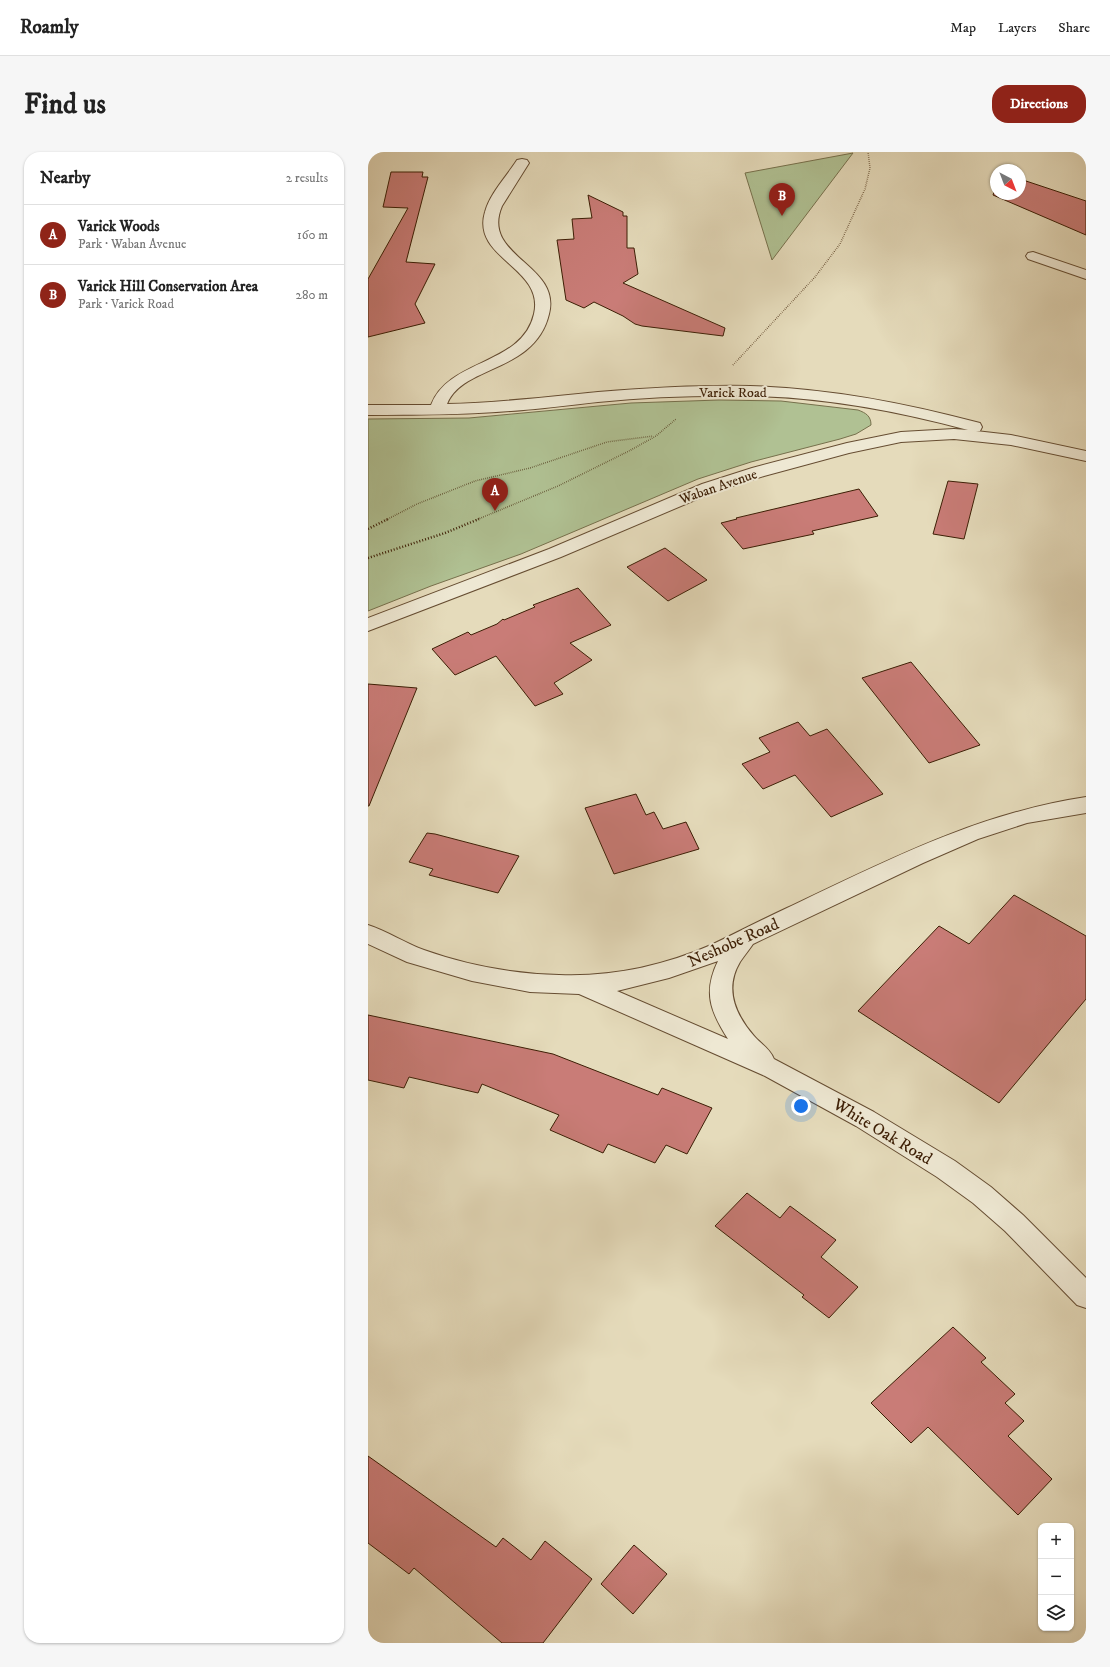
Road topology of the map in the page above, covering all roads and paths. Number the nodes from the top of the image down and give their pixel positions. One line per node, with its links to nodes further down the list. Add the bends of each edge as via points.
1 (522, 163): 5 (street, via 495,205 490,220 491,230 497,246 539,285 544,294 539,323 534,333 520,348 449,388 438,403)
2 (1032, 256): 3 (street)
3 (1086, 275)
4 (368, 410): 5 (street, Varick Road)
5 (437, 410): 7 (street, Varick Road, via 719,391 782,393 848,400 913,411)
6 (656, 436): 10 (path, via 607,442 530,468 475,481 417,504)
7 (1011, 440): 8 (street, Waban Avenue); 9 (street, Varick Road); 11 (street, Waban Avenue, via 954,434 901,437 847,448 758,472 683,498 555,554 438,596)
8 (1086, 456)
9 (1086, 472)
10 (368, 529)
11 (368, 625)
12 (1086, 806): 14 (street, Neshobe Road, via 1042,812 968,835 902,863)
13 (368, 934): 15 (street, Neshobe Road, via 444,965 550,984)
14 (746, 937): 15 (street, Neshobe Road, via 692,962 621,981); 16 (street, via 726,965 721,979 720,997 726,1015 736,1032 751,1050)
15 (582, 985): 16 (street, White Oak Road)
16 (773, 1069): 17 (street, White Oak Road, via 865,1119 982,1194)
17 (1086, 1296)

